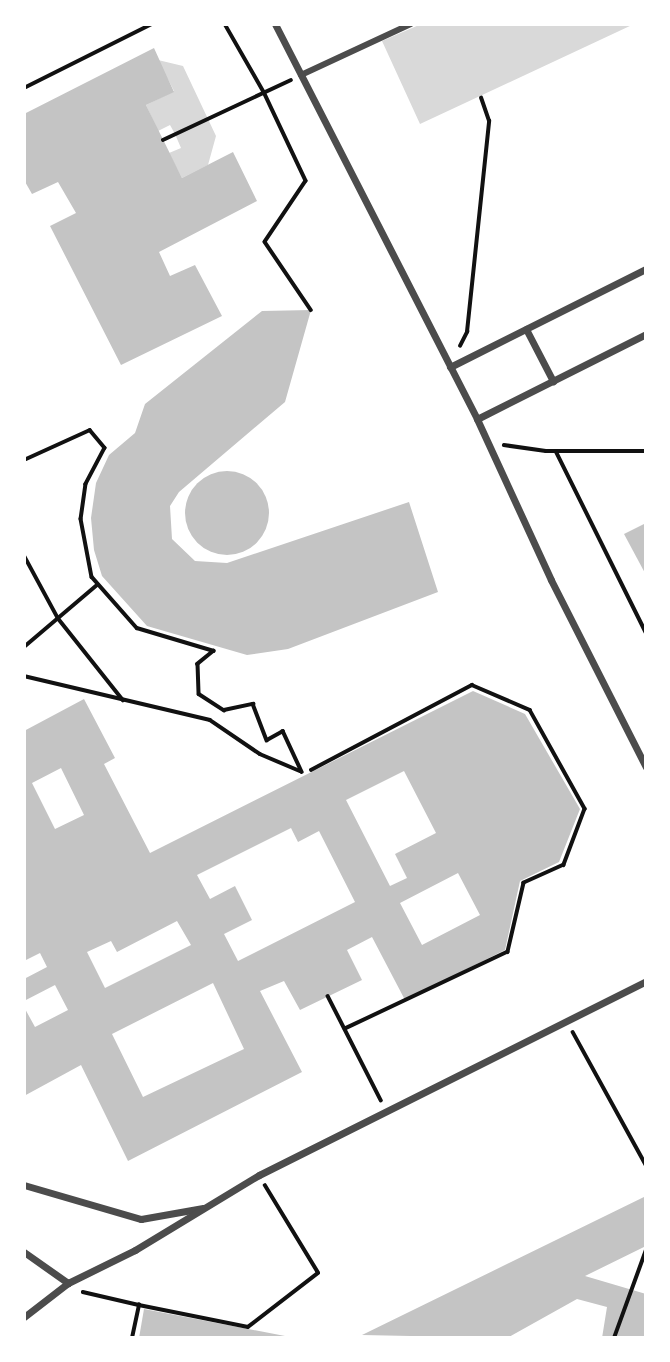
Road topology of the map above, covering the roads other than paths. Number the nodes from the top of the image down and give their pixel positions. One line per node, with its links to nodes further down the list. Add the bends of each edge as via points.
1 (275, 24): 3 (street)
2 (411, 24): 3 (street)
3 (301, 75): 7 (street)
4 (646, 269): 5 (street)
5 (526, 329): 7 (street); 8 (street)
6 (646, 334): 8 (street)
7 (450, 367): 9 (street)
8 (553, 381): 9 (street)
9 (477, 419): 10 (street, via 551,580)
10 (646, 767)
11 (646, 981): 13 (street, via 259,1175)
12 (24, 1185): 13 (street, via 141,1219)
13 (212, 1206): 15 (street)
14 (24, 1252): 15 (street)
15 (68, 1283): 16 (street)
16 (24, 1317)

